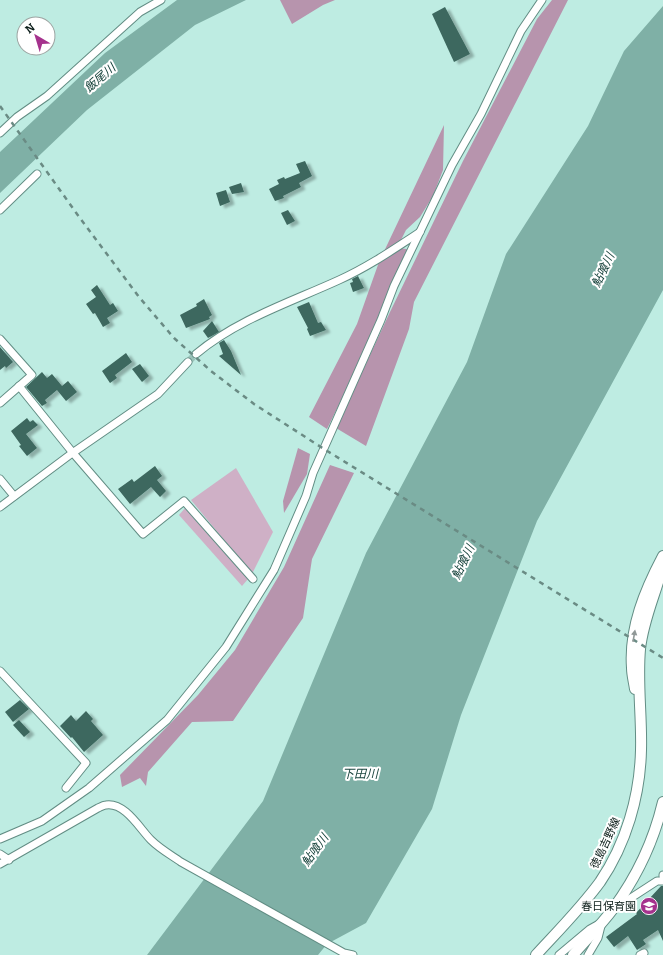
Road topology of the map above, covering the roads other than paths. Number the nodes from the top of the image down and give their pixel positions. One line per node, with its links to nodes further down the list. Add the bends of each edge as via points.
1 (161, 0): 3 (street, via 140,12 47,96 17,117)
2 (542, 0): 6 (street, via 521,31 482,114 452,165)
3 (0, 133)
4 (37, 174): 5 (street)
5 (0, 210)
6 (420, 231): 8 (street, via 370,264 234,328); 24 (street, via 313,473 306,496 274,570 226,647 167,720 89,788 42,821)
7 (0, 338): 10 (street, via 32,375)
8 (196, 354)
9 (188, 362): 12 (street, via 158,394)
10 (19, 386): 11 (street); 12 (street)
11 (0, 403)
12 (73, 453): 14 (street); 18 (street, via 143,534 184,501)
13 (0, 479): 14 (street)
14 (14, 496): 15 (street)
15 (0, 507)
16 (663, 556): 20 (main road, 徳島吉野線, one-way to 16, via 632,668 632,646 642,602)
17 (663, 564): 20 (main road, 徳島吉野線, via 640,649)
18 (253, 579)
19 (0, 671): 21 (street, via 86,763)
20 (640, 717): 32 (main road, 徳島吉野線, via 639,776 632,812 623,838 600,881)
21 (66, 788)
22 (663, 802): 23 (main road)
23 (662, 811): 29 (main road, via 637,871)
24 (0, 839)
25 (0, 854): 26 (street)
26 (9, 860): 27 (street); 31 (street, via 98,808 114,805 129,815 160,848 344,953)
27 (0, 864)
28 (663, 881): 29 (street, via 657,881)
29 (612, 910): 30 (main road)
30 (601, 923): 33 (street, via 590,928); 34 (main road); 35 (street, via 598,938)
31 (353, 955)
32 (536, 955)
33 (559, 955)
34 (572, 955)
35 (588, 955)

